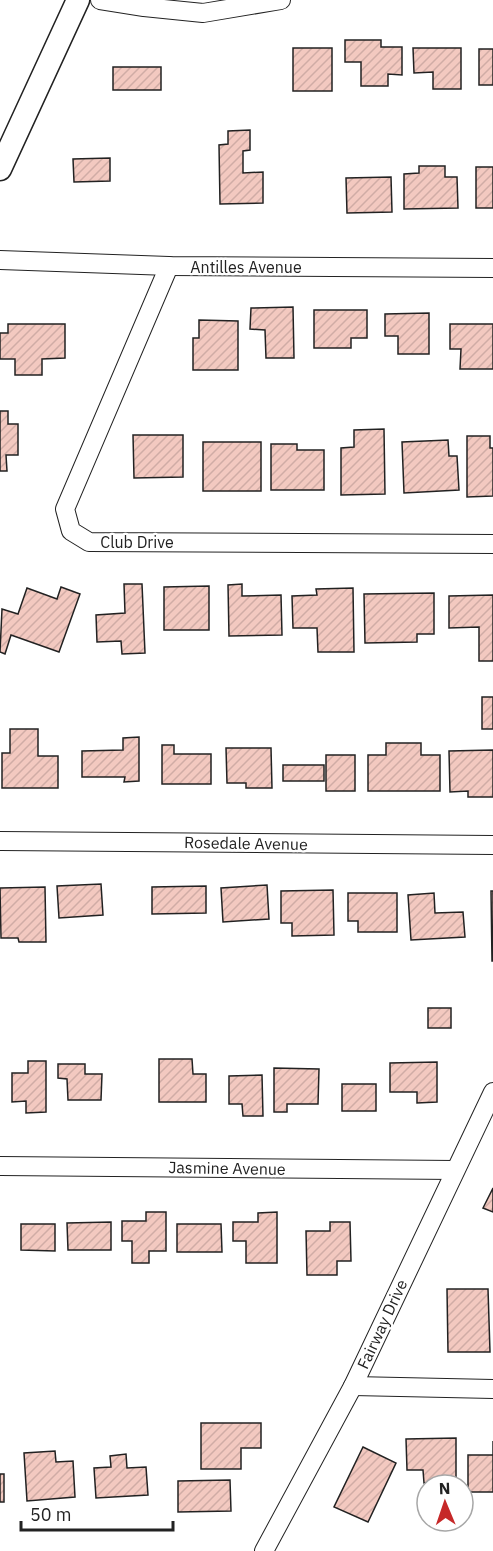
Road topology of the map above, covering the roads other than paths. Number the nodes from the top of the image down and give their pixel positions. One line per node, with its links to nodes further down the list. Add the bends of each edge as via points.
1 (78, 0): 4 (street)
2 (100, 0): 3 (street, via 203,13)
3 (281, 0)
4 (0, 169)
5 (0, 260): 6 (street, Antilles Avenue)
6 (169, 266): 7 (street, Antilles Avenue); 8 (street, Club Drive, via 65,508 71,531 89,542)
7 (493, 268)
8 (493, 544)
9 (0, 841): 10 (street, Rosedale Avenue)
10 (493, 845)
11 (493, 1092): 13 (street, Fairway Drive)
12 (0, 1166): 13 (street, Jasmine Avenue)
13 (455, 1170): 14 (street, Fairway Drive)
14 (353, 1386): 15 (street); 16 (street, Fairway Drive)
15 (493, 1389)
16 (264, 1551)

